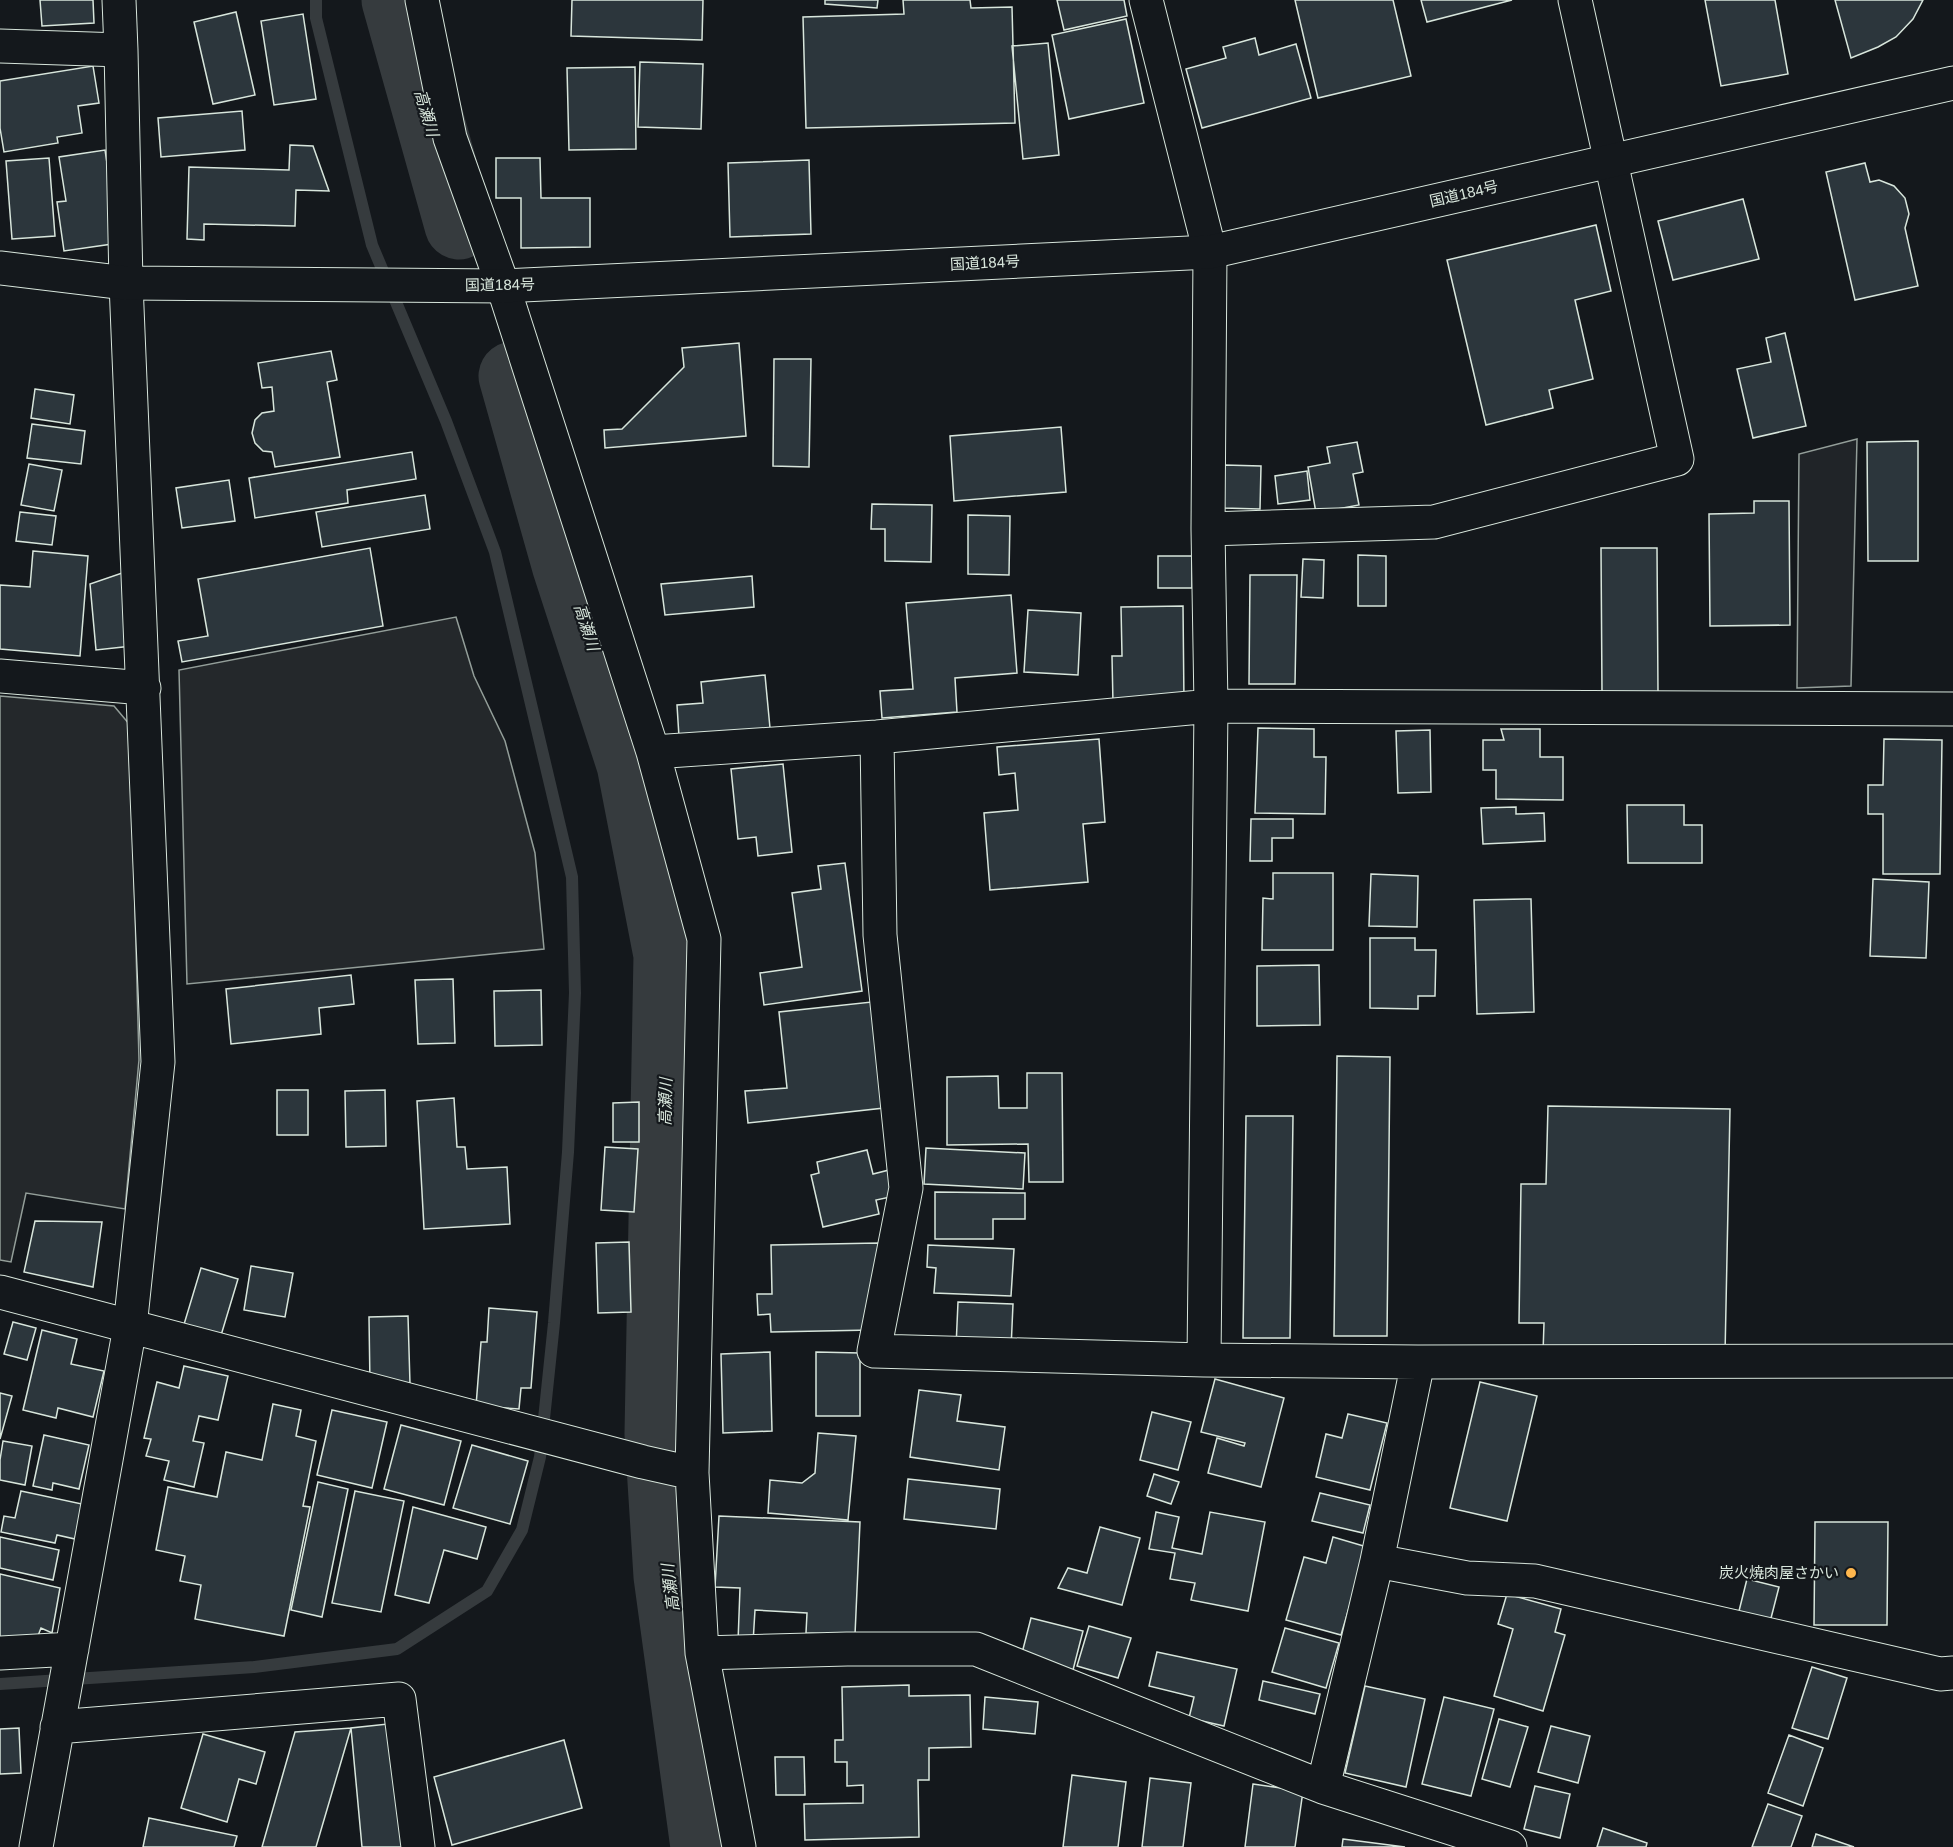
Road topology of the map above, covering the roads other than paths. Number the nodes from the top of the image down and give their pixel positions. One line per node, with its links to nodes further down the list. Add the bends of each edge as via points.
1 (118, 0): 6 (main road)
2 (422, 0): 12 (main road, via 450,138)
3 (1146, 0): 9 (main road)
4 (1575, 0): 8 (main road)
5 (0, 46): 6 (main road)
6 (121, 50): 11 (main road)
7 (1953, 83): 8 (main road, 国道184号)
8 (1610, 160): 9 (main road, 国道184号); 13 (main road, via 1677,459 1434,522)
9 (1210, 252): 12 (main road, 国道184号); 13 (main road)
10 (0, 268): 11 (main road, 国道184号)
11 (126, 283): 12 (main road, 国道184号); 15 (main road)
12 (503, 286): 19 (main road)
13 (1208, 529): 16 (main road)
14 (0, 676): 15 (main road)
15 (144, 688): 21 (main road, via 158,1062)
16 (1211, 706): 17 (main road); 18 (main road); 22 (main road)
17 (1953, 709)
18 (877, 737): 19 (main road); 22 (main road, via 880,935 906,1188 874,1351)
19 (653, 752): 25 (main road, via 704,939)
20 (0, 1292): 21 (main road)
21 (130, 1327): 25 (main road); 27 (main road)
22 (1204, 1360): 24 (main road)
23 (1953, 1361): 24 (main road)
24 (1418, 1362): 26 (main road)
25 (692, 1473): 29 (main road)
26 (1377, 1561): 30 (main road, via 1467,1578 1535,1581 1940,1674); 32 (main road)
27 (72, 1649): 28 (main road); 31 (main road)
28 (0, 1653)
29 (702, 1653): 32 (main road, via 976,1648); 35 (main road)
30 (1953, 1673)
31 (57, 1727): 33 (main road); 34 (main road, via 399,1699)
32 (1323, 1787): 36 (main road)
33 (36, 1847)
34 (418, 1847)
35 (739, 1847)
36 (1510, 1847)

